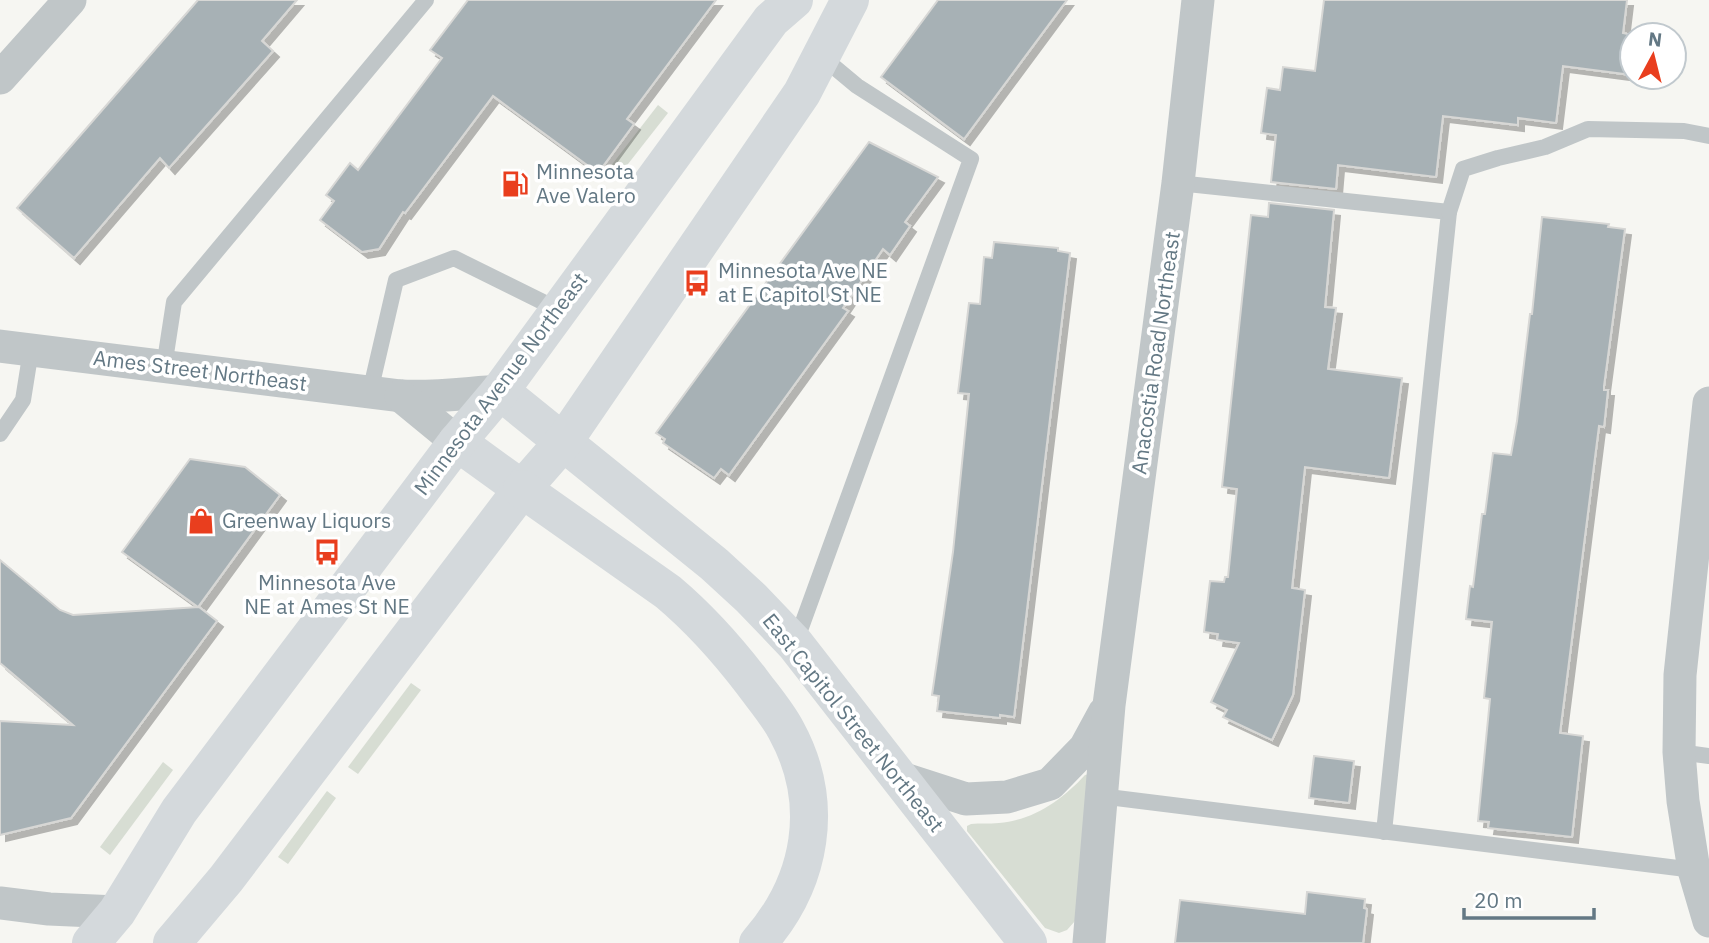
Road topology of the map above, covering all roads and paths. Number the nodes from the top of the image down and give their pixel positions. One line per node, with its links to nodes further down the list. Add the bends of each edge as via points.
1 (70, 0): 7 (street)
2 (426, 0): 13 (lane, via 174,302)
3 (794, 0): 11 (main road, Minnesota Avenue Northeast, via 771,20)
4 (850, 0): 6 (main road)
5 (1198, 0): 9 (street, Anacostia Road Northeast)
6 (821, 57): 18 (main road, via 802,93); 21 (lane, via 857,86 971,159)
7 (0, 78)
8 (1709, 136): 10 (lane, via 1684,131 1588,129 1545,147 1463,169)
9 (1178, 183): 10 (lane); 22 (street, Anacostia Road Northeast)
10 (1449, 212): 26 (lane)
11 (559, 310): 14 (main road, Minnesota Avenue Northeast); 15 (lane, via 454,258 396,280)
12 (15, 348): 13 (street, Ames Street Northeast); 17 (lane, via 23,400)
13 (164, 367): 15 (street, Ames Street Northeast)
14 (500, 391): 15 (street, Ames Street Northeast, via 424,397); 18 (main road); 19 (main road, Minnesota Avenue Northeast)
15 (386, 394): 19 (street)
16 (1709, 406): 23 (street, via 1680,675)
17 (0, 434)
18 (564, 441): 20 (main road); 21 (main road, East Capitol Street Northeast, via 714,564)
19 (457, 442): 20 (main road); 30 (main road, Minnesota Avenue Northeast, via 179,811)
20 (522, 489): 31 (main road, via 226,879); 32 (main road, via 689,610 722,642 785,728 806,785 807,845 791,898)
21 (795, 644): 24 (main road, East Capitol Street Northeast)
22 (1109, 705): 24 (street, Anacostia Road Northeast, via 1085,748 1050,784 1007,797 966,799); 25 (street, Anacostia Road Northeast)
23 (1694, 754): 27 (street, via 1683,801)
24 (898, 777): 33 (main road, East Capitol Street Northeast)
25 (1100, 796): 26 (lane); 34 (street, Anacostia Road Northeast)
26 (1384, 832): 27 (lane)
27 (1694, 870): 29 (street)
28 (0, 903): 30 (street, via 49,909)
29 (1709, 921)
30 (104, 927)
31 (176, 937)
32 (758, 943)
33 (1028, 943)
34 (1089, 943)

